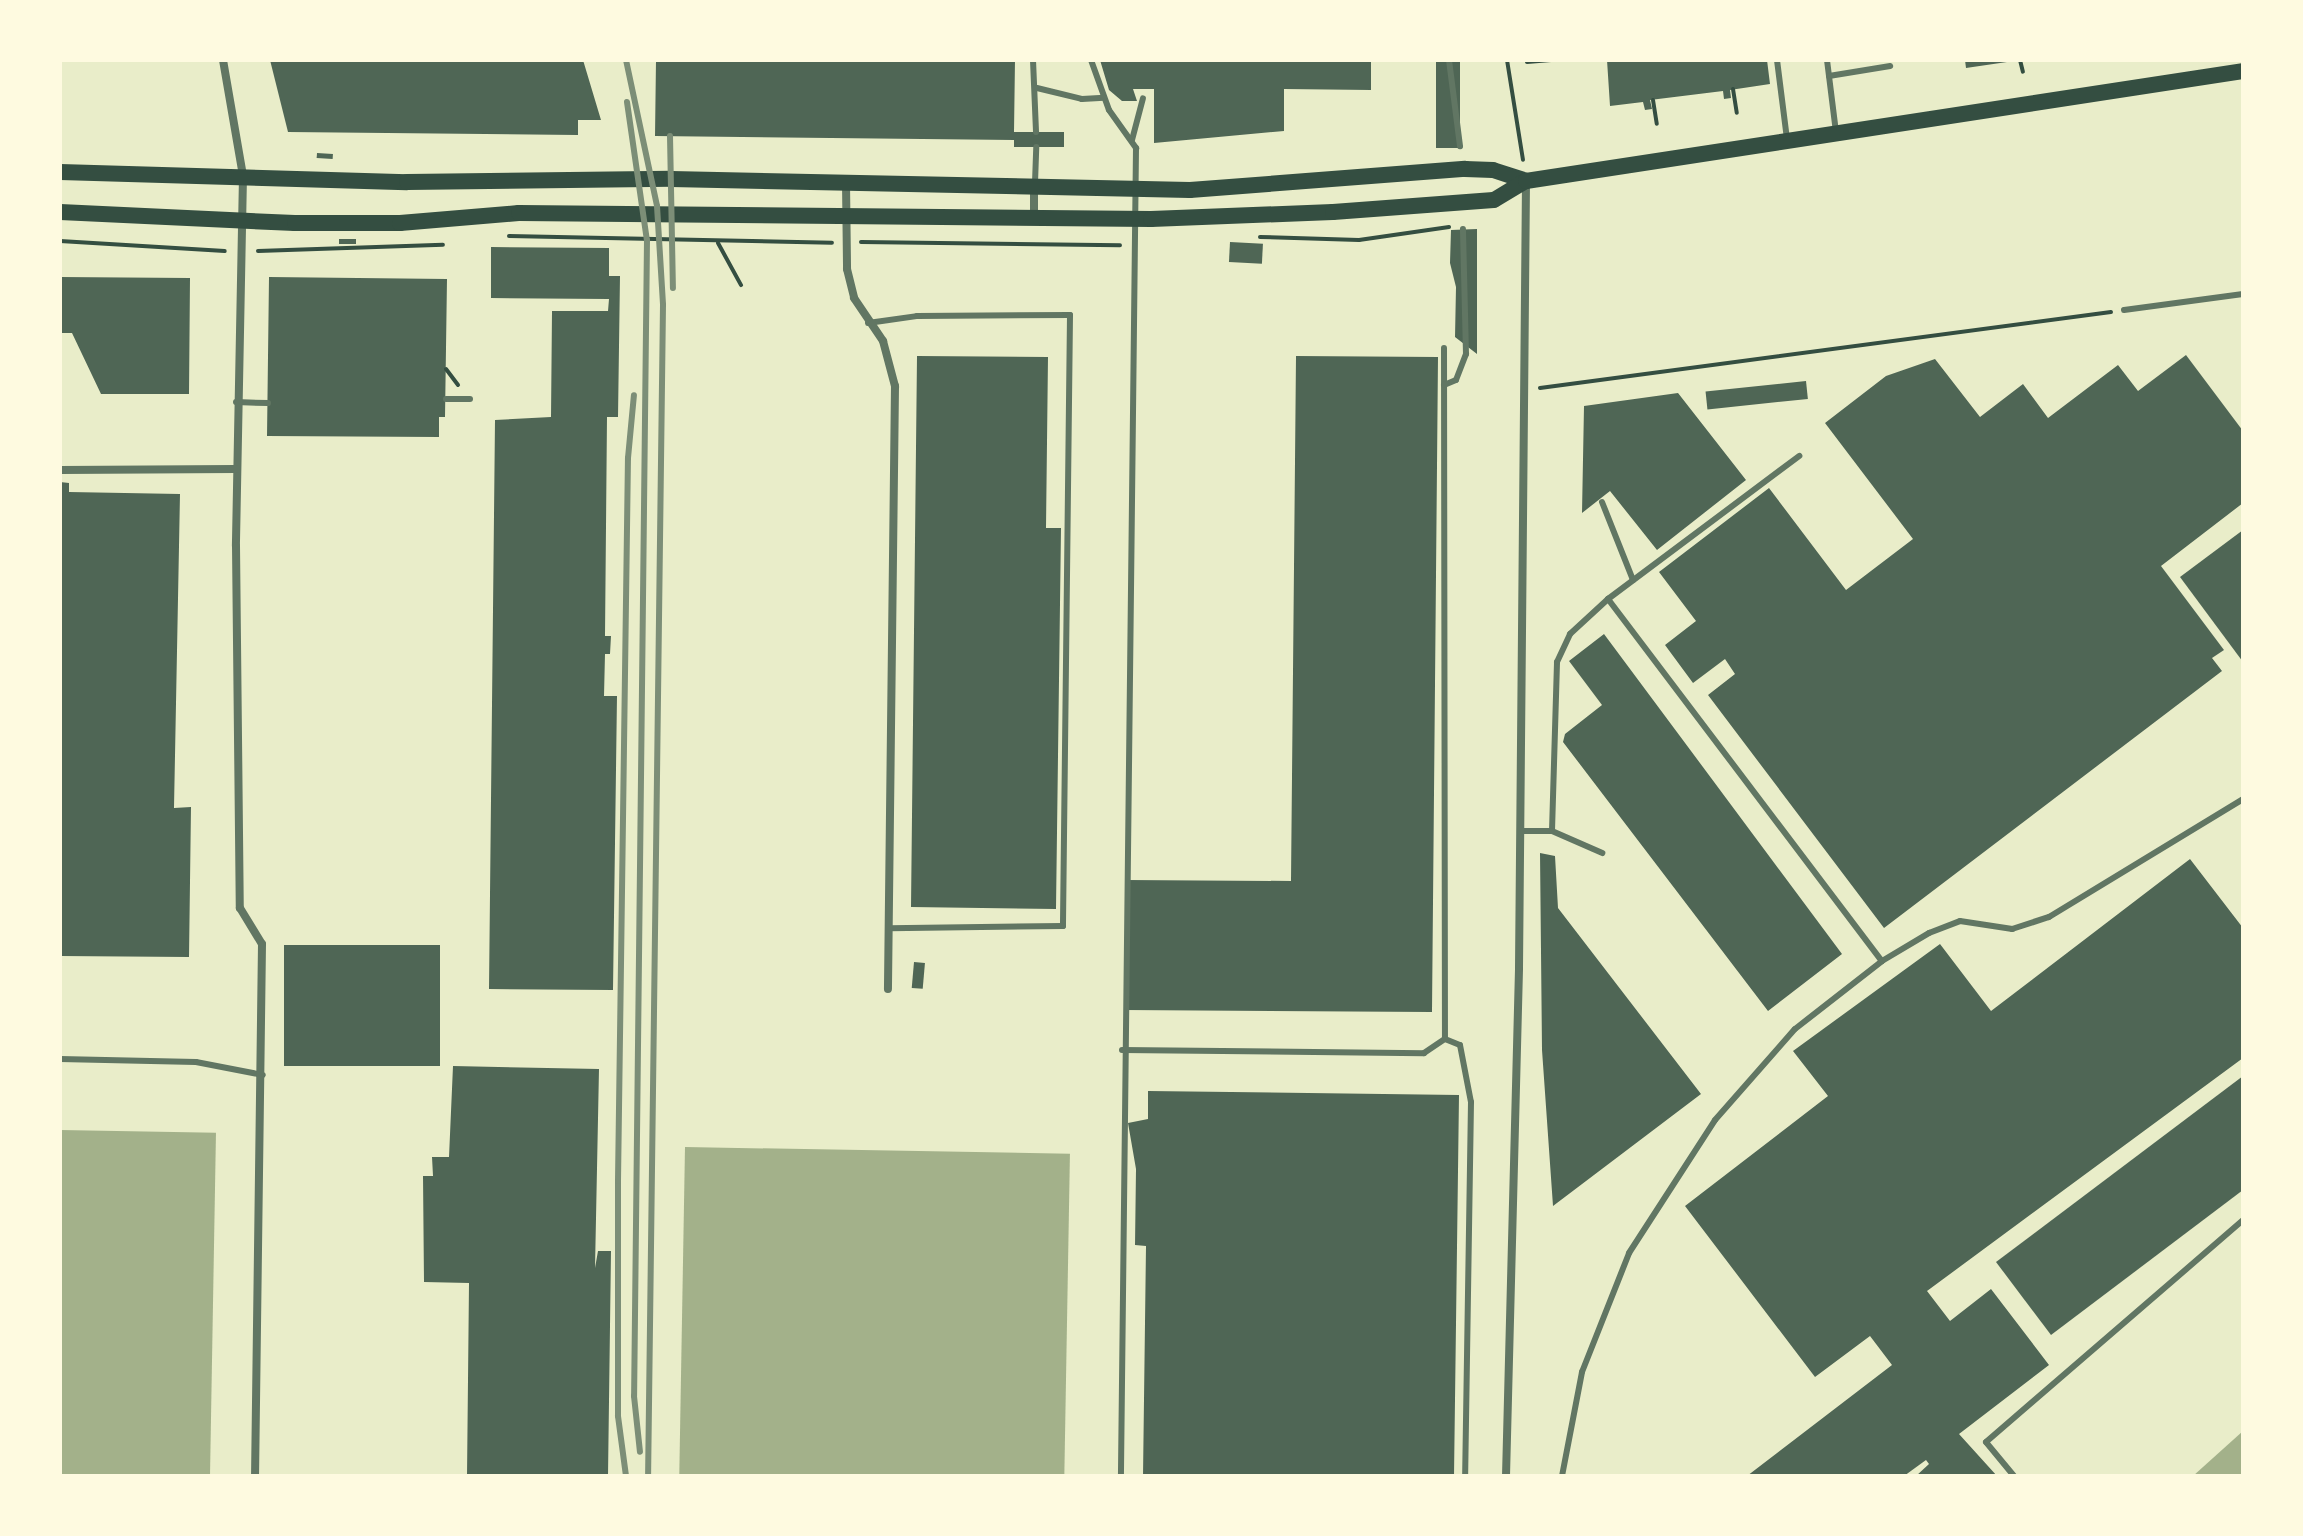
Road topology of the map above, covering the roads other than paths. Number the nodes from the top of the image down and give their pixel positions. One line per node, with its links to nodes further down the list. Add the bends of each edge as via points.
1 (223, 60): 20 (street)
2 (1033, 60): 10 (lane)
3 (1091, 60): 11 (lane)
4 (1449, 60): 17 (lane)
5 (1777, 60): 15 (lane)
6 (1827, 60): 9 (lane)
7 (1890, 66): 9 (lane)
8 (2243, 71): 14 (main road)
9 (1829, 76): 14 (lane)
10 (1037, 88): 11 (lane, via 1082,99); 13 (lane)
11 (1104, 98): 16 (lane)
12 (1143, 98): 16 (lane)
13 (1036, 132)
14 (1836, 132): 15 (main road)
15 (1787, 139): 21 (main road)
16 (1132, 140): 24 (lane)
17 (1460, 146)
18 (1036, 147): 23 (lane)
19 (60, 172): 20 (main road)
20 (243, 176): 22 (main road, via 407,182); 29 (street)
21 (1526, 181): 24 (main road, via 1493,170 1465,169 1259,187); 28 (main road, via 1494,200); 47 (street)
22 (846, 183): 23 (main road); 26 (street)
23 (1034, 187): 24 (main road); 27 (street)
24 (1136, 190): 28 (lane)
25 (60, 212): 29 (main road)
26 (846, 216): 27 (main road); 29 (main road, via 519,213 400,223); 33 (street, via 854,298)
27 (1034, 217): 28 (main road)
28 (1135, 219): 54 (lane)
29 (239, 221): 38 (street)
30 (1459, 228): 35 (lane, via 1466,354 1456,380)
31 (2243, 294): 32 (lane)
32 (2124, 310)
33 (868, 323): 50 (street, via 883,341 895,386); 50 (lane, via 917,316 1070,315 1063,926)
34 (1444, 348): 35 (lane)
35 (1444, 385): 53 (lane)
36 (446, 399): 37 (lane)
37 (470, 399)
38 (236, 402): 39 (lane); 41 (street)
39 (268, 403)
40 (1799, 456): 44 (lane)
41 (236, 469): 42 (street); 56 (street, via 240,908 262,944)
42 (60, 470)
43 (1602, 502): 44 (lane)
44 (1633, 580): 45 (lane)
45 (1608, 599): 48 (lane, via 1570,634 1557,662); 51 (lane)
46 (2243, 799): 51 (lane, via 2049,917 2012,929 1960,921)
47 (1520, 831): 48 (lane); 61 (street)
48 (1552, 831): 49 (lane)
49 (1602, 853)
50 (889, 928): 52 (street)
51 (1882, 961): 62 (lane, via 1795,1029 1754,1072 1654,1208 1595,1331)
52 (888, 989)
53 (1445, 1039): 54 (lane, via 1424,1053); 60 (lane, via 1460,1045 1471,1102)
54 (1122, 1050): 59 (lane)
55 (60, 1059): 56 (lane, via 196,1062)
56 (263, 1075): 58 (street)
57 (2243, 1220): 63 (lane, via 1986,1442)
58 (255, 1476)
59 (1121, 1476)
60 (1465, 1476)
61 (1506, 1476)
62 (1562, 1476)
63 (2014, 1476)

